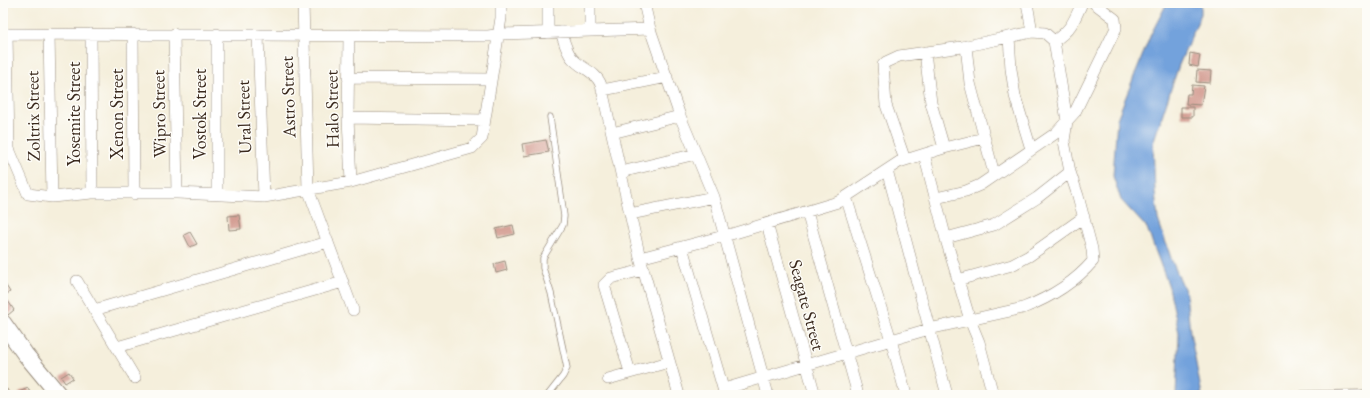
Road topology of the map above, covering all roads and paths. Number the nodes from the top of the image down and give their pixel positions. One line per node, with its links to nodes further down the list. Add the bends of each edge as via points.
1 (303, 3): 21 (street, Astro Street)
2 (500, 3): 23 (street, via 501,18)
3 (548, 3): 13 (street)
4 (590, 3): 10 (street)
5 (644, 3): 9 (street)
6 (1027, 3): 12 (street)
7 (1082, 3): 25 (street, via 1072,27)
8 (1094, 3): 36 (street, via 1115,19 1116,28 1075,112)
9 (650, 29): 10 (street); 28 (street)
10 (590, 31): 11 (street)
11 (561, 32): 13 (street); 31 (street, via 573,59 597,76)
12 (1032, 32): 24 (street); 25 (street, via 1045,33)
13 (548, 33): 23 (street)
14 (5, 34): 15 (street); 39 (street)
15 (48, 34): 16 (street); 55 (street, Zoltrix Street)
16 (91, 34): 17 (street); 51 (street, Yosemite Street)
17 (133, 34): 18 (street); 53 (street, Xenon Street)
18 (174, 34): 19 (street); 52 (street, Wipro Street)
19 (217, 34): 20 (street); 54 (street, Vostok Street)
20 (258, 35): 21 (street); 56 (street, Ural Street)
21 (304, 35): 22 (street); 50 (street, Astro Street)
22 (349, 35): 23 (street); 29 (street, Halo Street)
23 (497, 36): 30 (street)
24 (1009, 37): 26 (street); 41 (street, via 1015,96)
25 (1054, 41): 36 (street)
26 (966, 46): 27 (street); 38 (street, via 970,83)
27 (925, 52): 40 (street, via 931,103); 44 (street, via 899,56 883,65 886,105)
28 (667, 77): 31 (street); 32 (street)
29 (348, 78): 30 (street); 34 (street, Halo Street)
30 (490, 80): 35 (street)
31 (603, 90): 37 (street)
32 (680, 116): 37 (street); 42 (street)
33 (550, 117): 91 (lane, via 564,216 563,225 543,258 543,268 567,368)
34 (348, 118): 35 (street); 49 (street, Halo Street)
35 (484, 120): 49 (street, via 482,138 472,148)
36 (1066, 121): 41 (street, via 1056,133); 47 (street, via 1064,141)
37 (612, 133): 46 (street)
38 (984, 138): 40 (street); 48 (street)
39 (6, 145): 55 (street, via 28,194)
40 (944, 148): 43 (street)
41 (1031, 149): 48 (street)
42 (696, 154): 46 (street); 57 (street)
43 (924, 154): 44 (street); 59 (street)
44 (905, 160): 45 (street)
45 (887, 170): 58 (street); 77 (street)
46 (621, 172): 61 (street)
47 (1070, 172): 62 (street); 65 (street, via 1037,198 994,225)
48 (994, 174): 59 (street, via 980,185 966,191)
49 (351, 182): 50 (street)
50 (308, 189): 56 (street); 66 (street, Astro Street)
51 (92, 193): 53 (street); 55 (street)
52 (177, 193): 53 (street); 54 (street)
53 (134, 194)
54 (218, 194): 56 (street)
55 (52, 197)
56 (264, 197)
57 (714, 197): 61 (street); 64 (street)
58 (846, 197): 60 (street); 78 (street)
59 (936, 198): 65 (street)
60 (807, 212): 63 (street); 80 (street)
61 (630, 214): 68 (street)
62 (1084, 217): 70 (street, via 1012,266); 75 (street, via 1093,261 1087,268 1038,303)
63 (768, 224): 64 (street); 82 (street, Seagate Street)
64 (726, 236): 67 (street); 86 (street)
65 (946, 238): 70 (street)
66 (328, 242): 72 (street, Astro Street); 73 (street)
67 (682, 247): 68 (street); 87 (street)
68 (640, 258): 69 (street)
69 (643, 270): 81 (street); 83 (street, via 611,278 604,285)
70 (958, 280): 75 (street)
71 (77, 281): 73 (street)
72 (343, 282): 74 (street, Astro Street); 79 (street)
73 (94, 310): 79 (street)
74 (353, 310)
75 (970, 320): 77 (street); 98 (street, via 979,342)
76 (3, 323): 90 (street)
77 (929, 329): 78 (street); 97 (street)
78 (891, 340): 80 (street); 96 (street)
79 (116, 347): 84 (street)
80 (847, 353): 82 (street); 95 (street)
81 (669, 362): 83 (street); 92 (street)
82 (806, 365): 86 (street); 94 (street, Seagate Street)
83 (630, 372): 85 (street)
84 (135, 378)
85 (608, 378)
86 (763, 378): 87 (street); 93 (street)
87 (725, 392)
88 (1367, 393): 89 (lane)
89 (1302, 394)
90 (60, 395)
91 (548, 395)
92 (679, 395)
93 (768, 395)
94 (815, 395)
95 (858, 395)
96 (906, 395)
97 (947, 395)
98 (993, 395)

